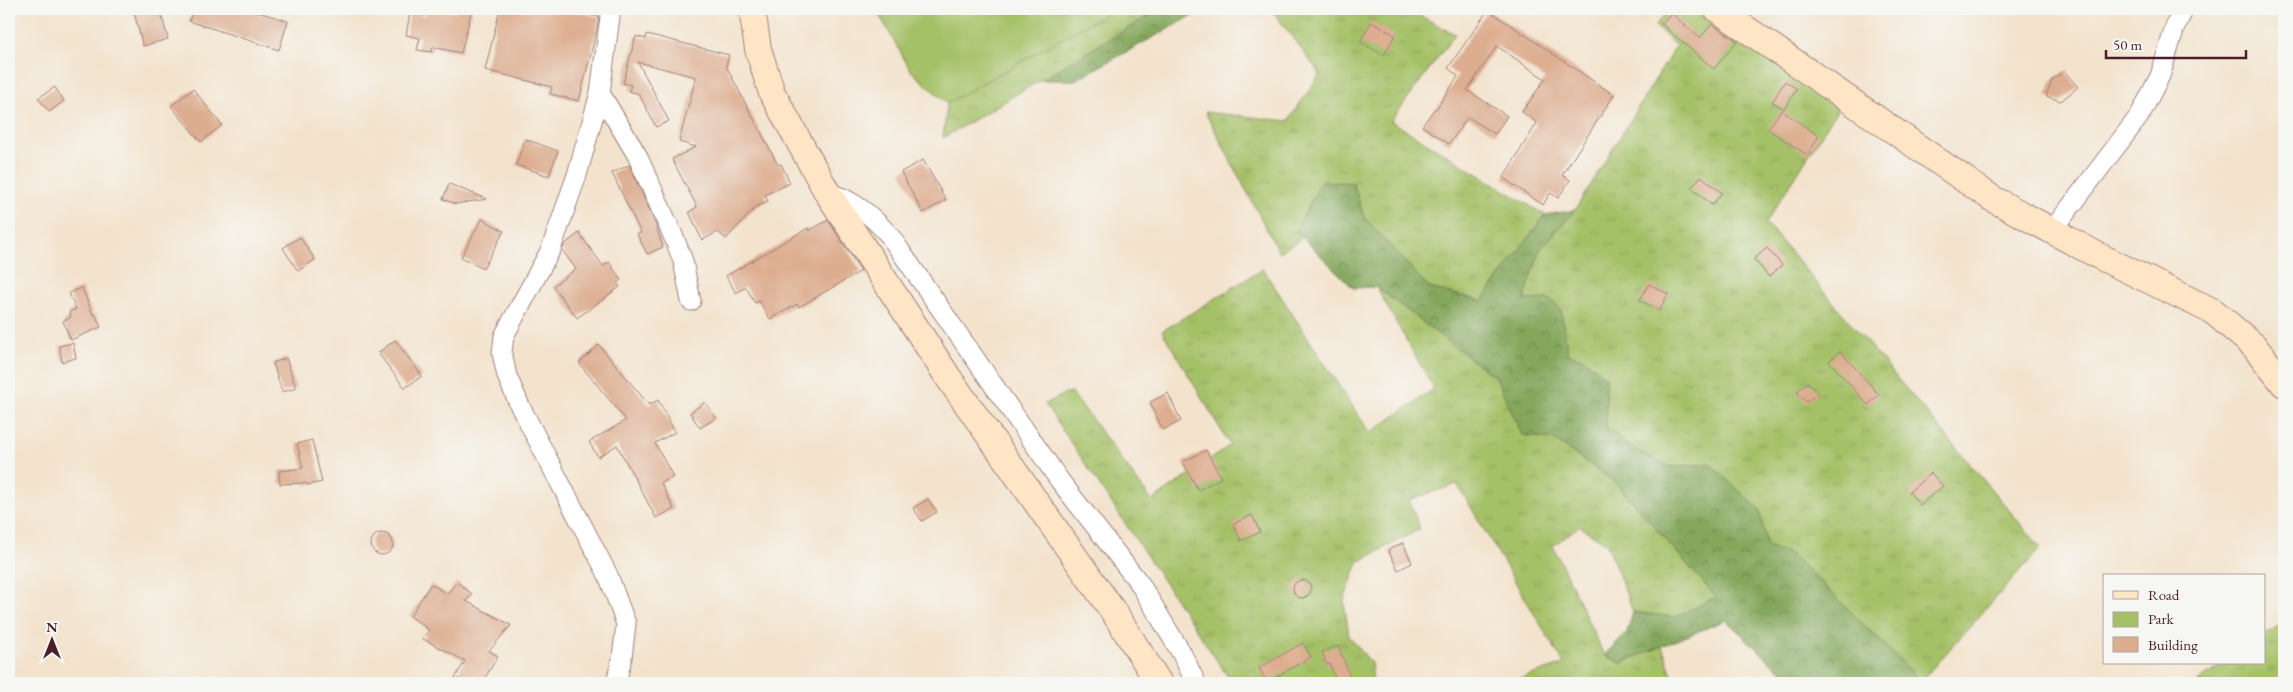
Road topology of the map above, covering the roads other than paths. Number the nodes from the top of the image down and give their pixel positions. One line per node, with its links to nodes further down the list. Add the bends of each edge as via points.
1 (611, 9): 5 (street)
2 (752, 9): 6 (main road, via 758,49 772,93)
3 (1717, 9): 7 (main road, via 1993,200)
4 (2184, 9): 7 (street, via 2175,26 2160,76 2140,115)
5 (600, 93): 8 (street, via 636,155 675,240 683,260); 10 (street, via 577,175 550,249 504,336 502,353 507,376 520,406 608,575 626,624)
6 (827, 192): 11 (main road, via 948,377 1115,614); 12 (street, via 861,207 890,236 1060,481 1140,584)
7 (2052, 231): 9 (main road, via 2214,312 2254,346)
8 (690, 301)
9 (2284, 384)
10 (616, 683)
11 (1159, 683)
12 (1196, 683)

